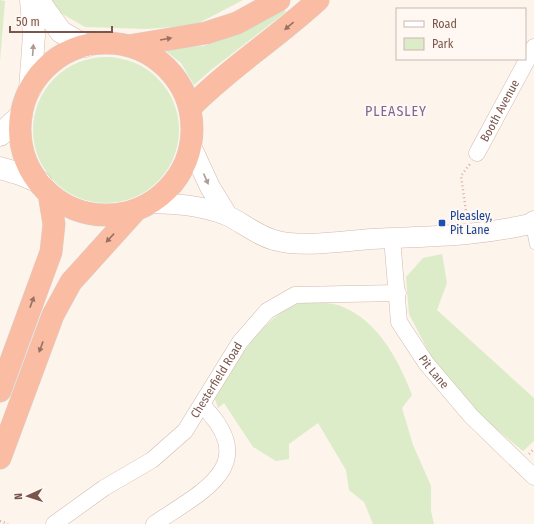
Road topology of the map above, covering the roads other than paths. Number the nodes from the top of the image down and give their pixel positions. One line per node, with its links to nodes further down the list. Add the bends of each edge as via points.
1 (31, 0): 8 (main road, one-way to 1, via 34,35)
2 (38, 0): 5 (main road, via 61,32)
3 (279, 0): 6 (highway, one-way to 3, via 206,33 237,23)
4 (318, 0): 9 (highway, one-way to 9, via 253,55 212,85)
5 (86, 46): 6 (highway, via 97,43 118,43); 8 (highway, via 68,52 48,65)
6 (128, 46): 9 (highway, via 140,50 165,66 178,81)
7 (534, 47): 13 (street, Booth Avenue)
8 (30, 89): 10 (highway)
9 (190, 108): 12 (highway, via 193,129)
10 (22, 115): 11 (main road); 15 (highway, via 22,145 32,172)
11 (0, 136)
12 (190, 144): 16 (highway, via 188,158 174,183); 17 (street, one-way to 17, via 210,187)
13 (477, 153)
14 (0, 168): 15 (main road, via 20,174)
15 (45, 188): 16 (highway, via 66,206 95,215 115,215); 22 (highway, one-way to 15, via 51,252 54,224)
16 (144, 206): 17 (street, via 194,205); 24 (highway, one-way to 24, via 71,282 53,315)
17 (227, 215): 19 (street, via 274,240 306,243)
18 (532, 222): 19 (street, via 501,231 469,235); 20 (lane)
19 (392, 238): 21 (street, Pit Lane)
20 (534, 245)
21 (398, 293): 23 (street, Chesterfield Road, via 295,295 267,311 240,342); 25 (street, Pit Lane, via 399,322 426,363 471,416)
22 (0, 392)
23 (202, 405): 26 (street, Chesterfield Road, via 185,431 152,460 104,488); 27 (street, via 215,418 226,439 227,462 216,480)
24 (0, 458)
25 (534, 477)
26 (54, 524)
27 (154, 524)

